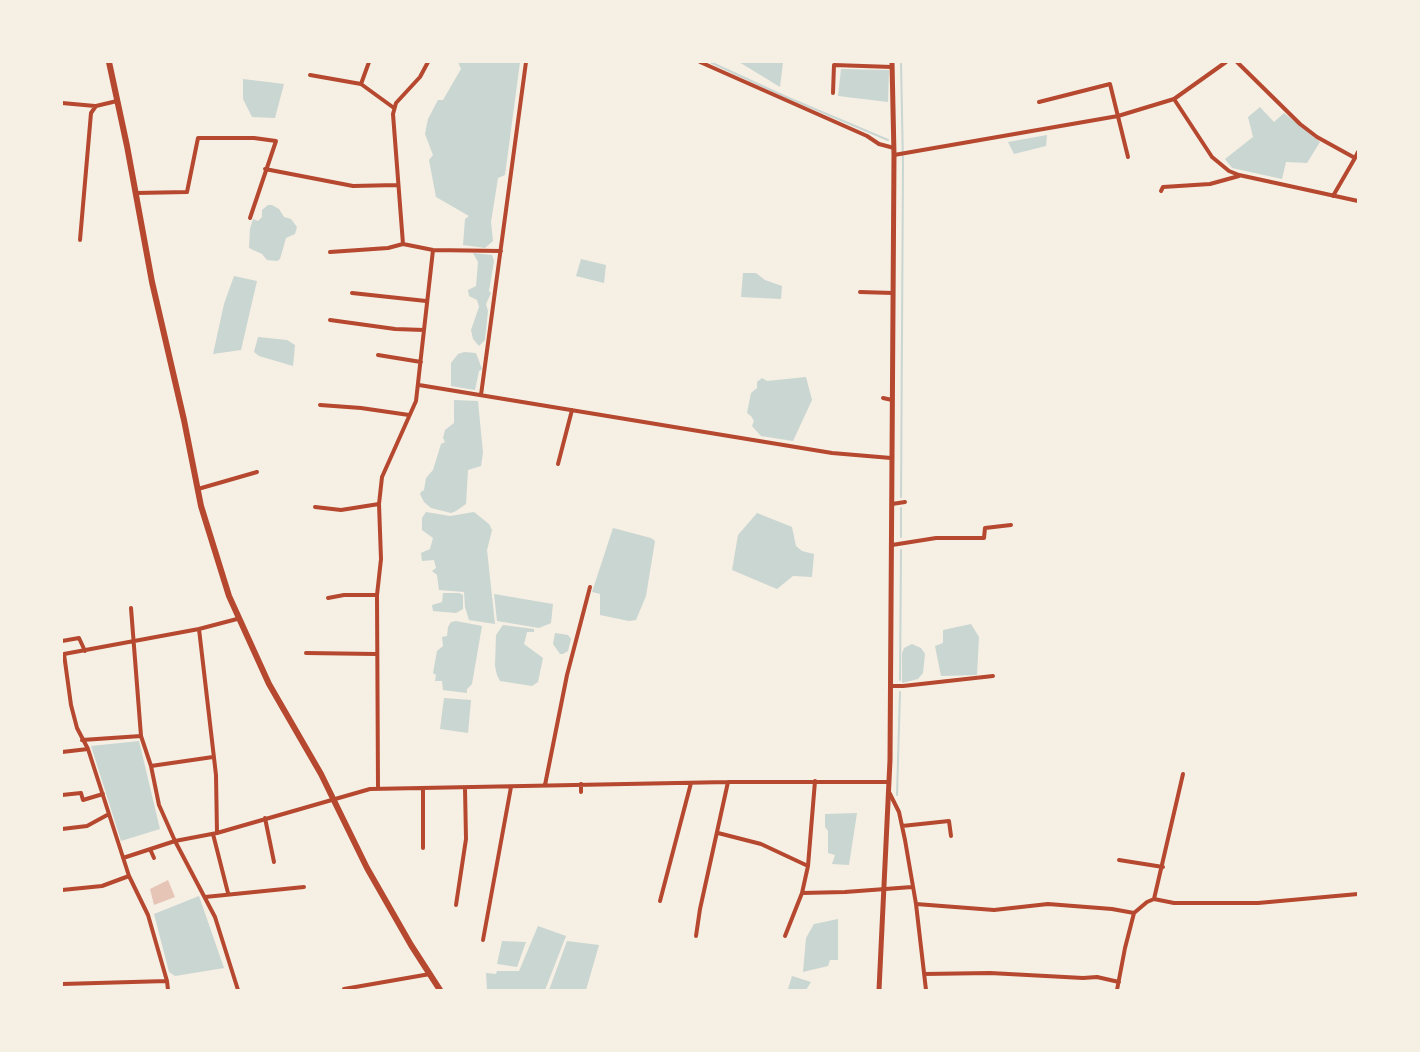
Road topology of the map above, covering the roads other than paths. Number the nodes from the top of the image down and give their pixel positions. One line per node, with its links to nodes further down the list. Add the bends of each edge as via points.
1 (109, 62): 13 (main road)
2 (369, 62): 10 (street)
3 (428, 62): 17 (street)
4 (526, 62): 34 (street)
5 (700, 62): 19 (street, via 867,136)
6 (1226, 62): 12 (street)
7 (1236, 62): 22 (street, via 1300,124)
8 (892, 64): 11 (street, via 834,65); 19 (main road, via 890,115)
9 (310, 75): 10 (street)
10 (361, 84): 17 (street)
11 (833, 93)
12 (1174, 99): 18 (street); 24 (street, via 1212,158)
13 (117, 101): 16 (street); 27 (main road)
14 (1039, 102): 18 (street, via 1110,84)
15 (62, 103): 16 (street)
16 (96, 106): 31 (street, via 88,127)
17 (394, 108): 25 (street)
18 (1118, 116): 19 (street); 21 (street)
19 (894, 152): 38 (main road)
20 (1359, 153): 22 (street)
21 (1128, 157)
22 (1355, 158): 28 (street)
23 (265, 169): 25 (street, via 353,186); 27 (street, via 276,141 198,138 187,192); 30 (street)
24 (1239, 176): 26 (street, via 1210,184 1163,187); 28 (street)
25 (397, 185): 32 (street)
26 (1161, 191)
27 (136, 193): 54 (main road)
28 (1334, 196): 29 (street)
29 (1359, 201)
30 (250, 218)
31 (81, 240)
32 (403, 244): 33 (street); 35 (street)
33 (434, 250): 34 (street); 39 (street)
34 (501, 251): 45 (street)
35 (330, 252)
36 (860, 292): 38 (street)
37 (352, 293): 39 (street)
38 (893, 293): 47 (main road)
39 (426, 301): 41 (street)
40 (330, 320): 41 (street)
41 (424, 330): 43 (street)
42 (378, 355): 43 (street)
43 (421, 362): 44 (street)
44 (419, 385): 45 (street); 50 (street)
45 (481, 395): 49 (street)
46 (883, 398): 47 (street)
47 (892, 399): 51 (main road)
48 (320, 405): 50 (street)
49 (573, 410): 51 (street, via 832,453); 52 (street)
50 (409, 416): 56 (street, via 382,477)
51 (891, 458): 57 (main road)
52 (558, 464)
53 (257, 472): 54 (street)
54 (198, 489): 65 (main road)
55 (905, 502): 57 (street)
56 (379, 504): 58 (street, via 341,510); 62 (street, via 381,559)
57 (892, 504): 60 (main road)
58 (315, 507)
59 (1011, 525): 60 (street, via 985,528 984,538 936,538)
60 (892, 545): 75 (main road)
61 (590, 586): 88 (street)
62 (377, 595): 63 (street); 71 (street)
63 (328, 598)
64 (131, 608): 68 (street)
65 (237, 619): 66 (street); 97 (main road)
66 (200, 629): 68 (street); 80 (street)
67 (62, 641): 69 (street, via 80,638)
68 (133, 642): 69 (street); 76 (street)
69 (85, 651): 74 (street, via 64,654)
70 (306, 653): 71 (street)
71 (376, 654): 92 (street)
72 (993, 676): 75 (street)
73 (62, 680): 74 (street)
74 (67, 680): 77 (street)
75 (890, 686): 85 (main road)
76 (141, 736): 77 (street); 81 (street)
77 (82, 740): 78 (street)
78 (88, 749): 79 (street); 95 (street)
79 (62, 752)
80 (213, 757): 81 (street); 102 (street)
81 (152, 766): 105 (street, via 159,805)
82 (1183, 774): 113 (street)
83 (814, 781): 84 (street); 85 (street); 112 (street)
84 (728, 782): 86 (street); 103 (street)
85 (890, 782): 94 (main road)
86 (691, 783): 87 (street); 124 (street)
87 (581, 784): 88 (street); 93 (street)
88 (545, 785): 89 (street)
89 (511, 787): 91 (street); 130 (street)
90 (423, 788): 91 (street); 92 (street); 106 (street)
91 (465, 788): 126 (street, via 466,839)
92 (378, 789): 97 (street)
93 (580, 792)
94 (889, 792): 100 (street); 117 (main road)
95 (103, 794): 96 (street, via 83,800 81,794); 98 (street)
96 (62, 795)
97 (333, 799): 99 (street); 131 (main road, via 372,877)
98 (109, 814): 101 (street, via 87,826); 108 (street)
99 (265, 818): 102 (street); 111 (street)
100 (902, 826): 104 (street, via 949,821); 116 (street)
101 (62, 829)
102 (215, 833): 105 (street); 119 (street)
103 (718, 833): 112 (street, via 761,844); 128 (street)
104 (951, 836)
105 (175, 841): 107 (street); 122 (street)
106 (423, 848)
107 (150, 849): 108 (street); 109 (street)
108 (123, 858): 114 (street)
109 (154, 858)
110 (1119, 860): 113 (street)
111 (274, 862)
112 (807, 866): 120 (street)
113 (1163, 867): 123 (street)
114 (129, 876): 118 (street, via 102,886); 133 (street, via 148,915)
115 (304, 887): 119 (street)
116 (912, 887): 117 (street); 125 (street)
117 (884, 888): 120 (street); 140 (main road)
118 (62, 890)
119 (228, 893): 122 (street)
120 (802, 893): 129 (street)
121 (1359, 894): 123 (street, via 1258,903 1174,903)
122 (205, 897): 138 (street, via 219,926)
123 (1154, 899): 127 (street)
124 (660, 901)
125 (916, 904): 127 (street, via 994,910 1048,904); 132 (street)
126 (456, 905)
127 (1134, 913): 134 (street)
128 (696, 936)
129 (785, 936)
130 (483, 940)
131 (431, 974): 136 (street); 139 (main road)
132 (924, 974): 134 (street, via 1097,977); 141 (street)
133 (167, 981): 135 (street); 137 (street)
134 (1119, 982): 142 (street)
135 (62, 984)
136 (344, 988)
137 (168, 990)
138 (238, 990)
139 (440, 990)
140 (879, 990)
141 (926, 990)
142 (1117, 990)

